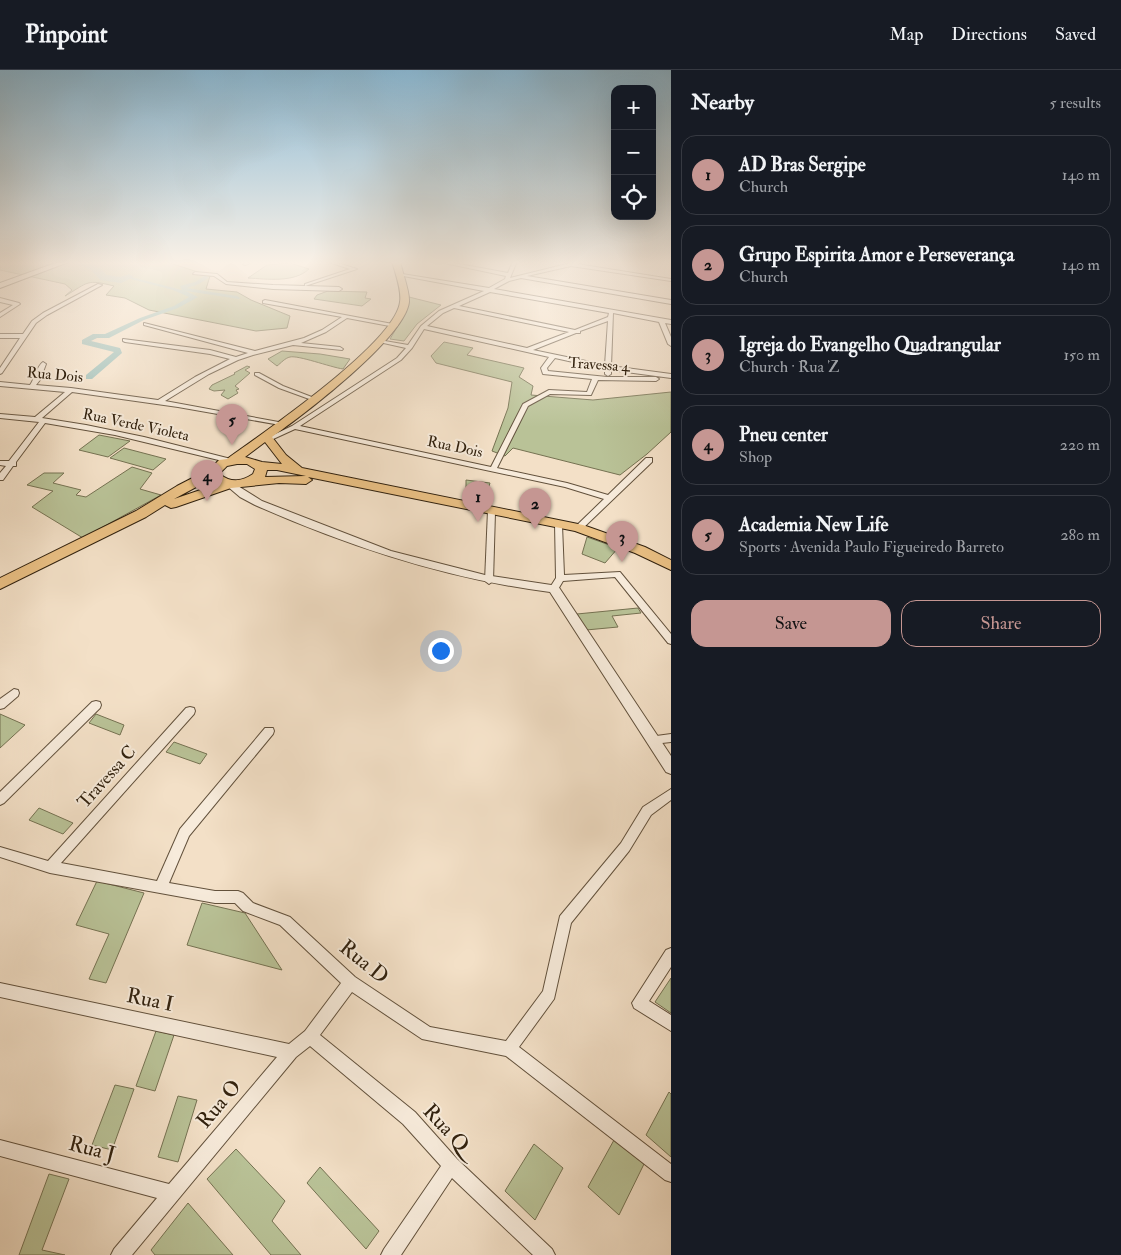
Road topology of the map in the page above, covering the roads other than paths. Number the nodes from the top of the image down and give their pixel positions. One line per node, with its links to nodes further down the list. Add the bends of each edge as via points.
1 (41, 316): 17 (street)
2 (347, 316): 21 (street, via 321,333)
3 (349, 316): 13 (street)
4 (400, 316): 13 (main road)
5 (433, 316): 14 (street)
6 (501, 316): 15 (street)
7 (608, 316): 15 (street)
8 (611, 316): 31 (street)
9 (624, 316): 10 (street)
10 (661, 320): 11 (street); 20 (street)
11 (671, 322)
12 (146, 324): 25 (street)
13 (395, 325): 19 (main road)
14 (423, 327): 22 (street); 24 (street)
15 (578, 332): 24 (street)
16 (0, 336): 17 (street)
17 (25, 336): 29 (street)
18 (125, 340): 27 (street, via 210,352)
19 (381, 342): 22 (street); 40 (main road)
20 (671, 343)
21 (289, 344): 23 (street); 25 (street)
22 (410, 347): 44 (street, via 394,363)
23 (340, 349)
24 (527, 350): 26 (street)
25 (255, 353): 27 (street)
26 (553, 356): 31 (street); 35 (street, Travessa 4, via 545,372)
27 (236, 359): 41 (street)
28 (0, 360): 29 (street)
29 (9, 361): 32 (street)
30 (43, 364): 38 (street)
31 (609, 368): 34 (street); 36 (street)
32 (0, 372)
33 (257, 374): 40 (street)
34 (671, 376): 36 (street, Travessa 4, via 652,380)
35 (596, 378): 36 (street, Travessa 4); 51 (street, via 589,394 549,392 525,406)
36 (607, 379)
37 (0, 384): 38 (street, Rua Dois)
38 (32, 386): 39 (street, Rua Dois)
39 (71, 390): 41 (street, Rua Dois); 43 (street, Rua Verde Violeta)
40 (314, 399): 44 (main road)
41 (161, 401): 44 (street, Rua Dois)
42 (0, 416): 43 (street, Rua Verde Violeta)
43 (40, 420): 47 (street, Rua Verde Violeta, via 135,437); 49 (street)
44 (287, 425): 45 (main road); 47 (main road); 51 (street, Rua Dois)
45 (269, 439): 50 (main road); 52 (main road, via 282,458)
46 (649, 460): 58 (street)
47 (230, 461): 50 (main road, via 243,460); 53 (main road, via 218,466)
48 (0, 463): 49 (street)
49 (13, 464): 54 (street)
50 (258, 465): 52 (main road); 55 (main road, via 261,473)
51 (492, 469): 58 (street, Rua Dois)
52 (300, 471): 57 (main road)
53 (214, 472): 56 (main road, via 218,480); 60 (main road)
54 (0, 478)
55 (249, 482): 56 (main road); 57 (main road, via 287,479)
56 (230, 484): 60 (main road); 64 (street, via 246,497 336,537 397,558)
57 (355, 484): 59 (main road)
58 (610, 498): 62 (street)
59 (491, 512): 61 (main road); 64 (street)
60 (141, 514): 65 (main road)
61 (558, 525): 62 (main road); 66 (street)
62 (578, 528): 63 (main road)
63 (670, 563)
64 (489, 581): 66 (street)
65 (0, 584)
66 (557, 584): 67 (street, via 617,574); 74 (street)
67 (671, 641)
68 (14, 693): 69 (street)
69 (0, 705)
70 (96, 705): 77 (street)
71 (190, 711): 79 (street, Travessa C)
72 (269, 731): 80 (street, via 184,833)
73 (671, 738): 74 (street)
74 (653, 740): 75 (street)
75 (671, 768)
76 (671, 794): 86 (street, via 647,811 625,848 565,920 549,994)
77 (0, 800)
78 (2, 855): 79 (street, Rua D)
79 (50, 866): 80 (street, Rua D)
80 (160, 886): 82 (street, Rua D, via 215,897 238,897 248,906 285,921)
81 (671, 955): 84 (street, via 639,1003)
82 (350, 982): 85 (street, Rua O); 86 (street, Rua D, via 427,1034)
83 (0, 990): 87 (street, Rua I)
84 (671, 1024)
85 (310, 1036): 87 (street, Rua O); 89 (street, Rua Q, via 409,1118)
86 (509, 1049): 90 (street, Rua D)
87 (291, 1052): 91 (street, Rua O)
88 (0, 1148): 91 (street, Rua J)
89 (451, 1165): 93 (street); 94 (street, Rua Q)
90 (671, 1174)
91 (172, 1193): 92 (street, Rua O)
92 (120, 1255)
93 (390, 1255)
94 (546, 1255)

